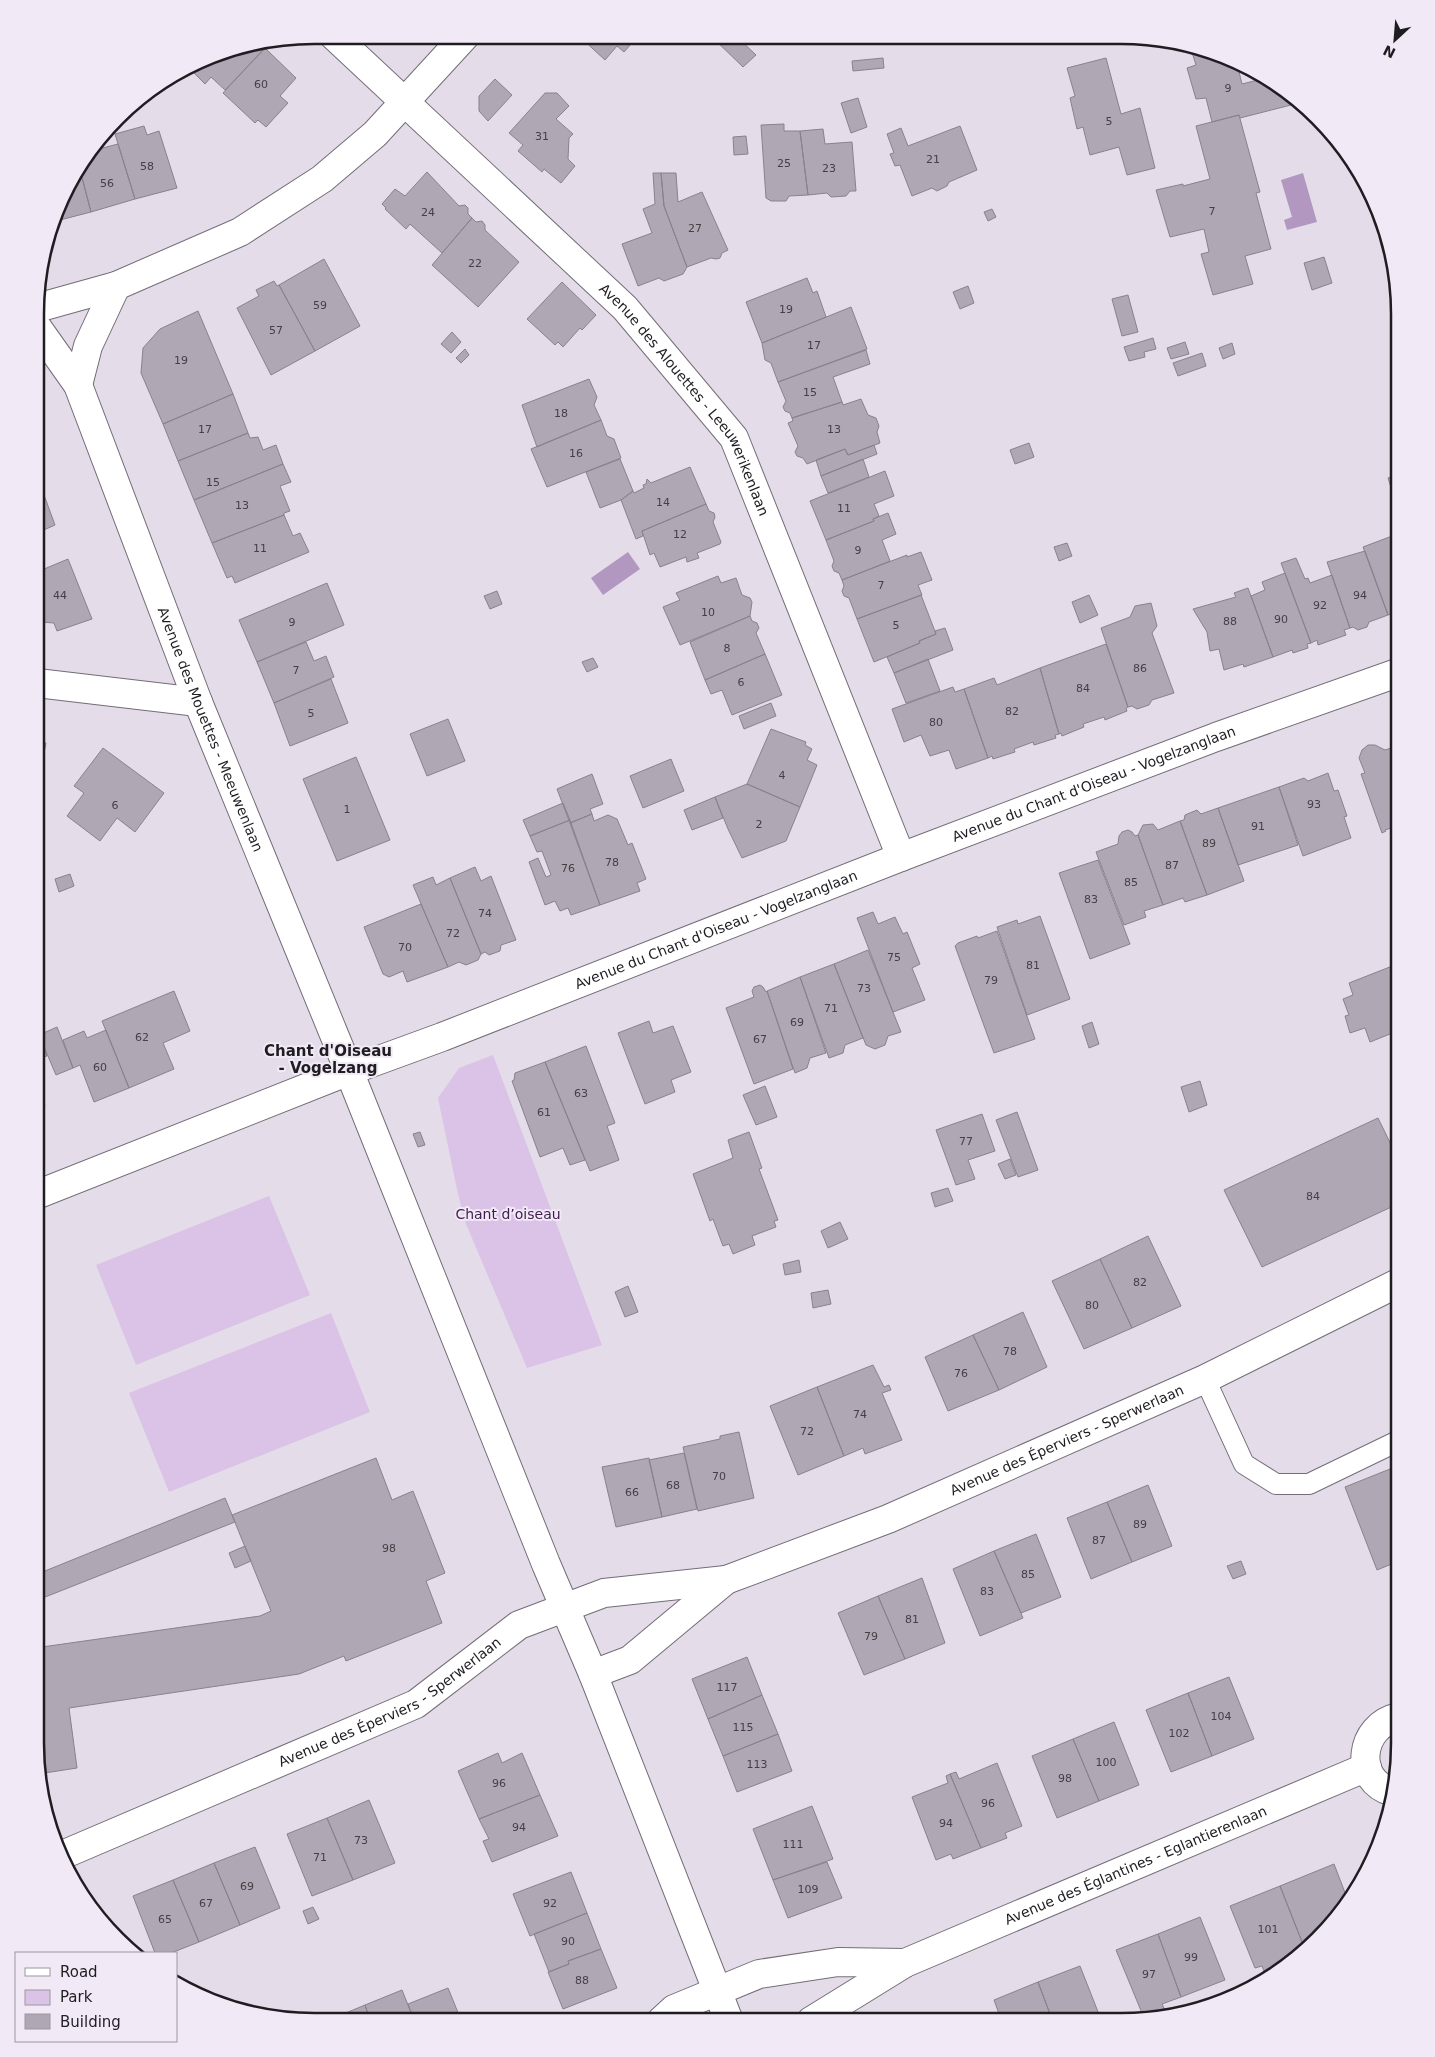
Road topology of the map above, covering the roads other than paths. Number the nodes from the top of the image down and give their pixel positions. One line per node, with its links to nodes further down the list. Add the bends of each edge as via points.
1 (343, 44): 3 (street, Avenue des Alouettes - Leeuwerikenlaan)
2 (458, 44): 3 (street)
3 (404, 102): 4 (street, via 375,134 322,179 240,232); 11 (street, Avenue des Alouettes - Leeuwerikenlaan, via 625,308 734,438)
4 (116, 286): 5 (street); 7 (street, via 88,346)
5 (44, 306)
6 (44, 337): 7 (street, Avenue des Mouettes - Meeuwenlaan)
7 (78, 386): 10 (street, Avenue des Mouettes - Meeuwenlaan)
8 (1391, 675): 11 (street, Avenue du Chant d'Oiseau - Vogelzanglaan, via 1216,737)
9 (44, 684): 10 (street)
10 (198, 702): 12 (street, Avenue des Mouettes - Meeuwenlaan)
11 (900, 857): 12 (street, Avenue du Chant d'Oiseau - Vogelzanglaan)
12 (349, 1071): 13 (street, Avenue du Chant d'Oiseau - Vogelzanglaan); 18 (street, Avenue des Mouettes - Meeuwenlaan)
13 (44, 1192)
14 (1391, 1286): 15 (street, Avenue des Éperviers - Sperwerlaan)
15 (1205, 1379): 16 (lane, via 1244,1464 1276,1484 1309,1484); 17 (street, Avenue des Éperviers - Sperwerlaan, via 888,1520)
16 (1391, 1444)
17 (726, 1580): 18 (street, Avenue des Éperviers - Sperwerlaan, via 604,1594); 19 (street, Avenue des Éperviers - Sperwerlaan, via 630,1660)
18 (566, 1607): 19 (street, Avenue des Mouettes - Meeuwenlaan); 23 (street, Avenue des Éperviers - Sperwerlaan, via 519,1625 416,1704)
19 (593, 1674): 25 (street, Avenue des Mouettes - Meeuwenlaan)
20 (1391, 1720): 21 (street, via 1382,1723 1370,1737 1365,1750)
21 (1367, 1768): 22 (street, via 1378,1785); 24 (street, Avenue des Églantines - Eglantierenlaan)
22 (1387, 1789)
23 (67, 1853)
24 (905, 1963): 25 (street, Avenue des Églantines - Eglantierenlaan, via 838,1962 759,1974); 28 (street, Avenue des Églantines - Eglantierenlaan)
25 (716, 1991): 26 (street, Avenue des Églantines - Eglantierenlaan); 27 (street, Avenue des Mouettes - Meeuwenlaan)
26 (670, 2013)
27 (726, 2013)
28 (824, 2013)

